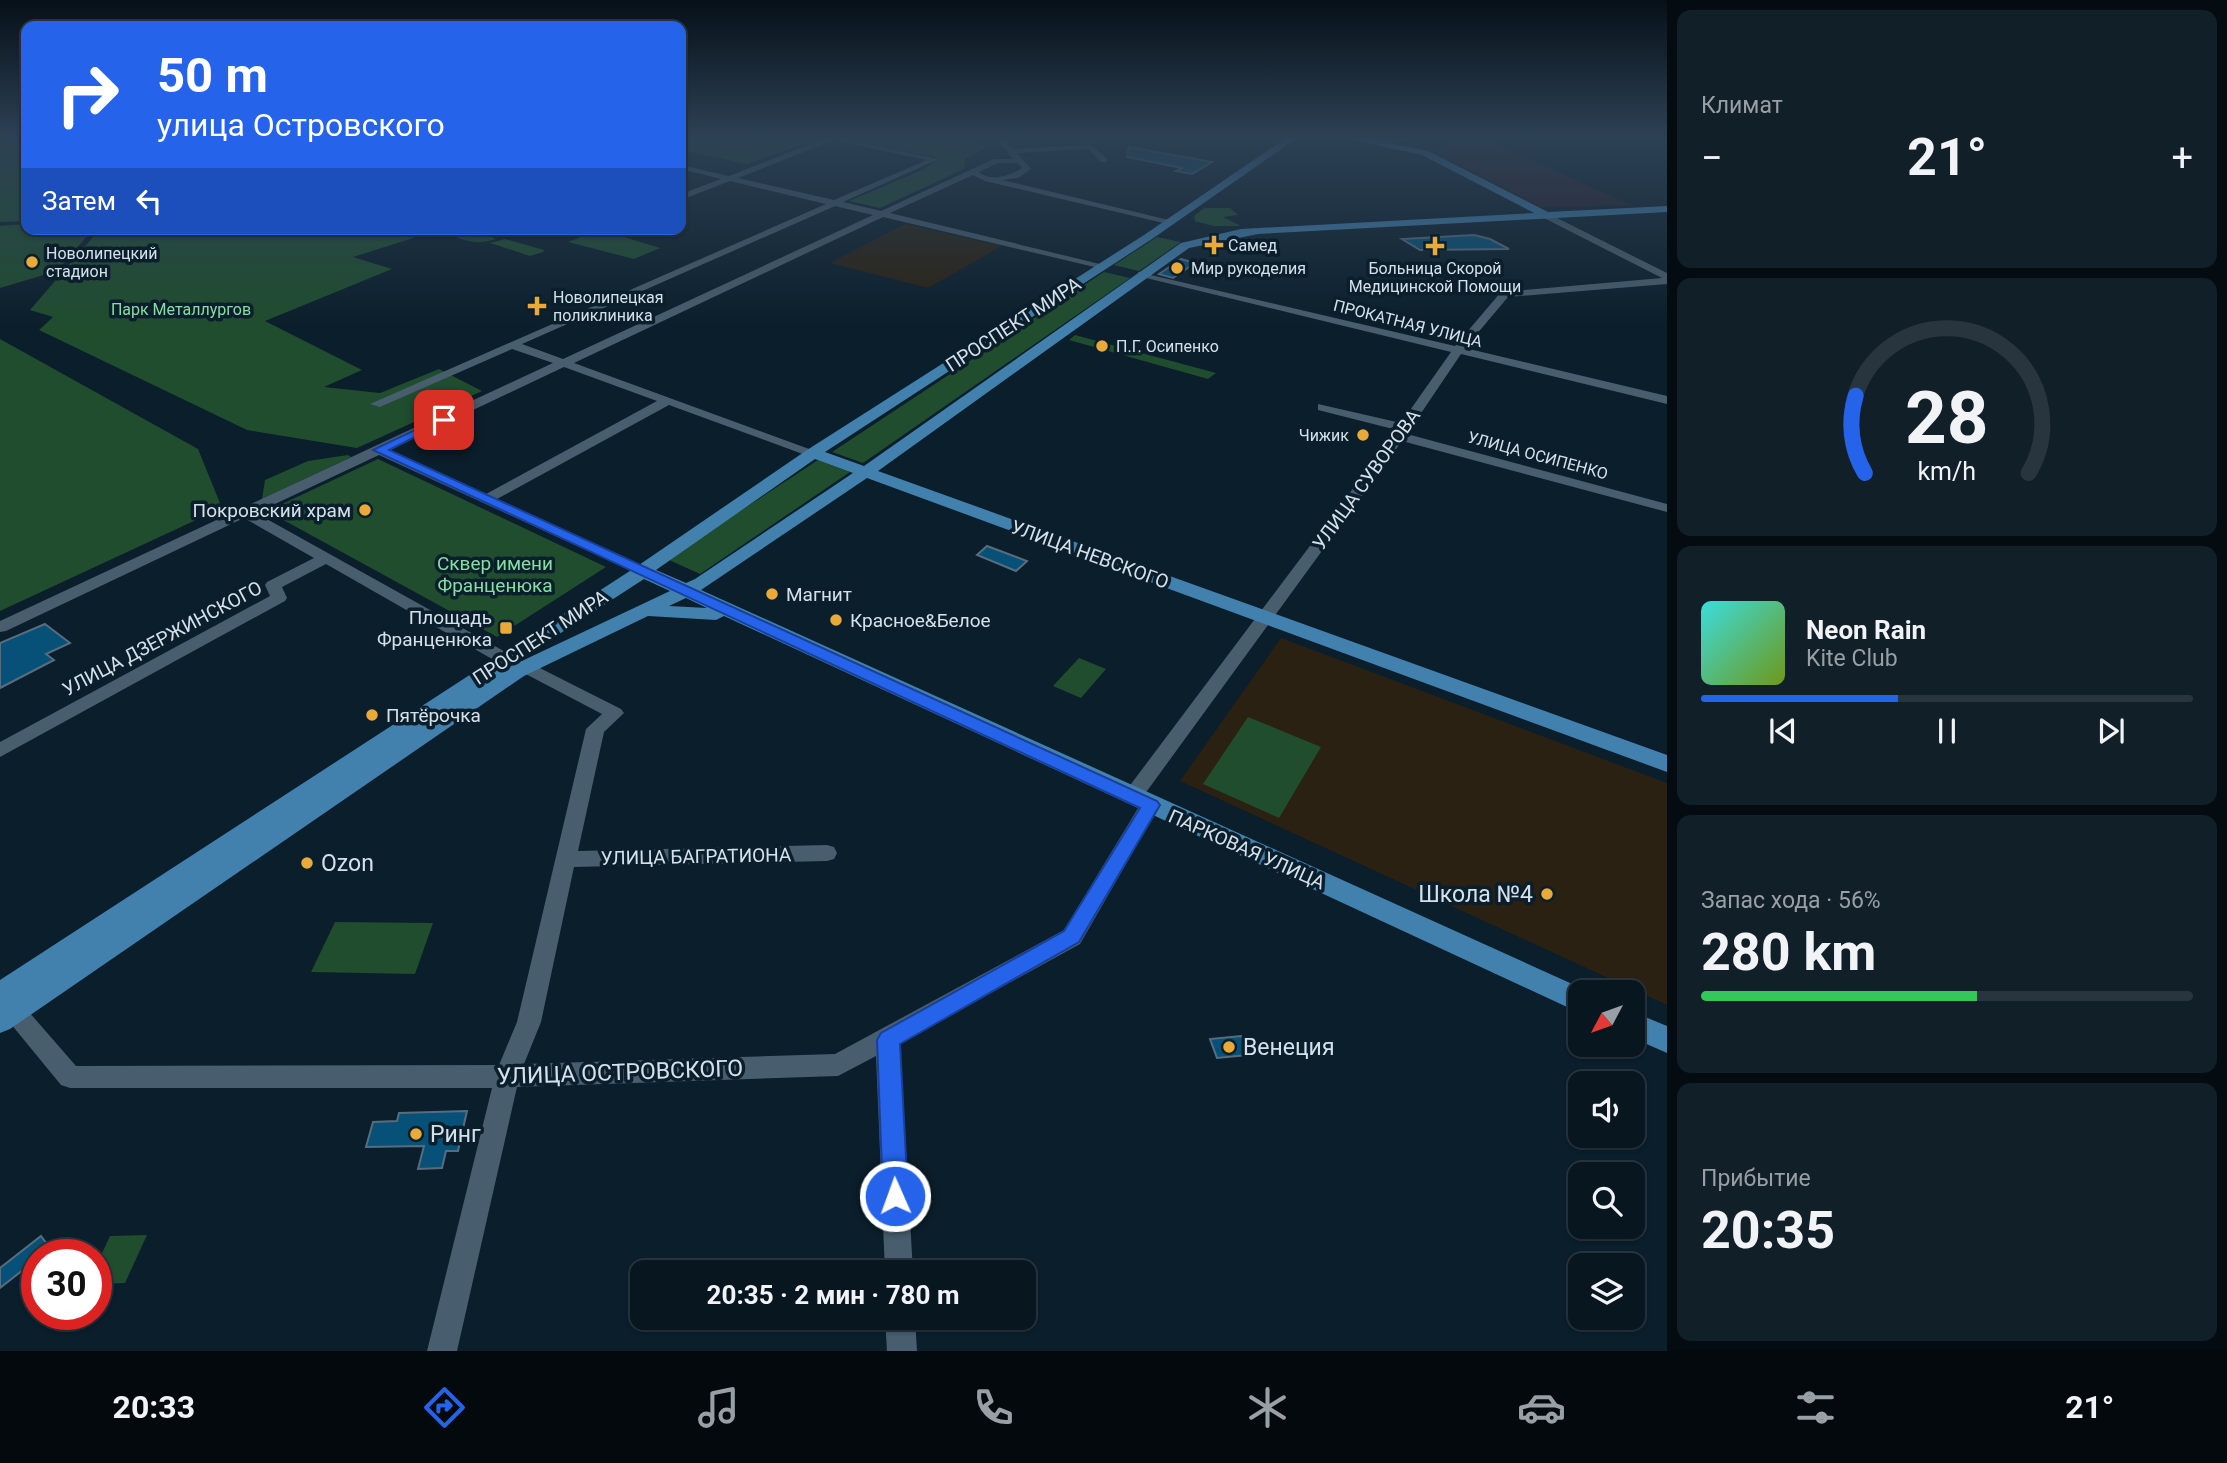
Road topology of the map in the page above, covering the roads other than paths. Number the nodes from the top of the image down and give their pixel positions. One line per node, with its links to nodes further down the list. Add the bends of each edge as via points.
1 (819, 199): 7 (street)
2 (845, 199): 7 (street)
3 (916, 199): 9 (street)
4 (1077, 199): 11 (street)
5 (1198, 199): 11 (main road, ПРОСПЕКТ МИРА)
6 (1513, 199): 10 (main road)
7 (836, 203): 9 (street); 20 (street)
8 (1667, 209): 10 (main road)
9 (883, 214): 17 (street); 22 (street)
10 (1546, 216): 13 (main road); 19 (street)
11 (1169, 218): 12 (main road); 14 (main road, ПРОСПЕКТ МИРА)
12 (1198, 230): 13 (main road); 14 (main road); 15 (main road)
13 (1254, 232): 15 (main road, ПРОСПЕКТ МИРА)
14 (1151, 234): 16 (main road, via 1174,237); 17 (main road, ПРОСПЕКТ МИРА)
15 (1232, 235): 16 (main road, ПРОСПЕКТ МИРА)
16 (1185, 244): 18 (main road, ПРОСПЕКТ МИРА)
17 (1102, 266): 29 (main road, ПРОСПЕКТ МИРА)
18 (1142, 274): 21 (street, ПРОКАТНАЯ УЛИЦА); 30 (main road, ПРОСПЕКТ МИРА)
19 (1667, 279): 21 (street, УЛИЦА СУВОРОВА, via 1505,293)
20 (513, 345): 22 (street, УЛИЦА НЕВСКОГО); 25 (street)
21 (1457, 351): 23 (street, ПРОКАТНАЯ УЛИЦА); 27 (street, УЛИЦА СУВОРОВА)
22 (563, 364): 24 (street, УЛИЦА НЕВСКОГО); 28 (street)
23 (1667, 400)
24 (667, 401): 29 (street, УЛИЦА НЕВСКОГО); 31 (street)
25 (376, 404)
26 (1322, 407): 27 (street, УЛИЦА ОСИПЕНКО)
27 (1402, 432): 32 (street, УЛИЦА ОСИПЕНКО); 39 (street, УЛИЦА СУВОРОВА)
28 (379, 450): 31 (street, ПАРКОВАЯ УЛИЦА); 33 (street)
29 (813, 453): 30 (main road, УЛИЦА НЕВСКОГО); 35 (main road, ПРОСПЕКТ МИРА)
30 (866, 472): 36 (main road, ПРОСПЕКТ МИРА, via 702,583); 39 (main road, УЛИЦА НЕВСКОГО)
31 (486, 499): 35 (street, ПАРКОВАЯ УЛИЦА)
32 (1667, 508)
33 (246, 513): 34 (street); 40 (street)
34 (326, 558): 41 (street); 42 (street, УЛИЦА ДЗЕРЖИНСКОГО, via 273,585 279,598)
35 (650, 575): 36 (main road, ПАРКОВАЯ УЛИЦА); 41 (main road, ПРОСПЕКТ МИРА)
36 (683, 591): 37 (main road, ПРОСПЕКТ МИРА); 38 (main road, ПАРКОВАЯ УЛИЦА)
37 (639, 612): 38 (main road, via 688,611); 41 (main road, ПРОСПЕКТ МИРА)
38 (739, 618): 44 (main road, ПАРКОВАЯ УЛИЦА)
39 (1265, 618): 43 (main road, УЛИЦА НЕВСКОГО); 44 (street, УЛИЦА СУВОРОВА)
40 (0, 627)
41 (515, 666): 46 (street, via 615,713 594,729); 48 (main road, ПРОСПЕКТ МИРА)
42 (0, 750)
43 (1667, 764)
44 (1141, 801): 47 (main road, ПАРКОВАЯ УЛИЦА); 50 (street, УЛИЦА ОСТРОВСКОГО, via 1072,936)
45 (827, 853): 46 (street, УЛИЦА БАГРАТИОНА)
46 (565, 859): 52 (street, via 529,1022)
47 (1568, 996)
48 (5, 1009): 52 (street, УЛИЦА ОСТРОВСКОГО, via 70,1077)
49 (1645, 1031): 51 (main road)
50 (888, 1040): 52 (street, УЛИЦА ОСТРОВСКОГО, via 838,1065); 53 (street)
51 (1667, 1041)
52 (507, 1076): 55 (street)
53 (897, 1260)
54 (901, 1330): 56 (street)
55 (442, 1351)
56 (902, 1351)

